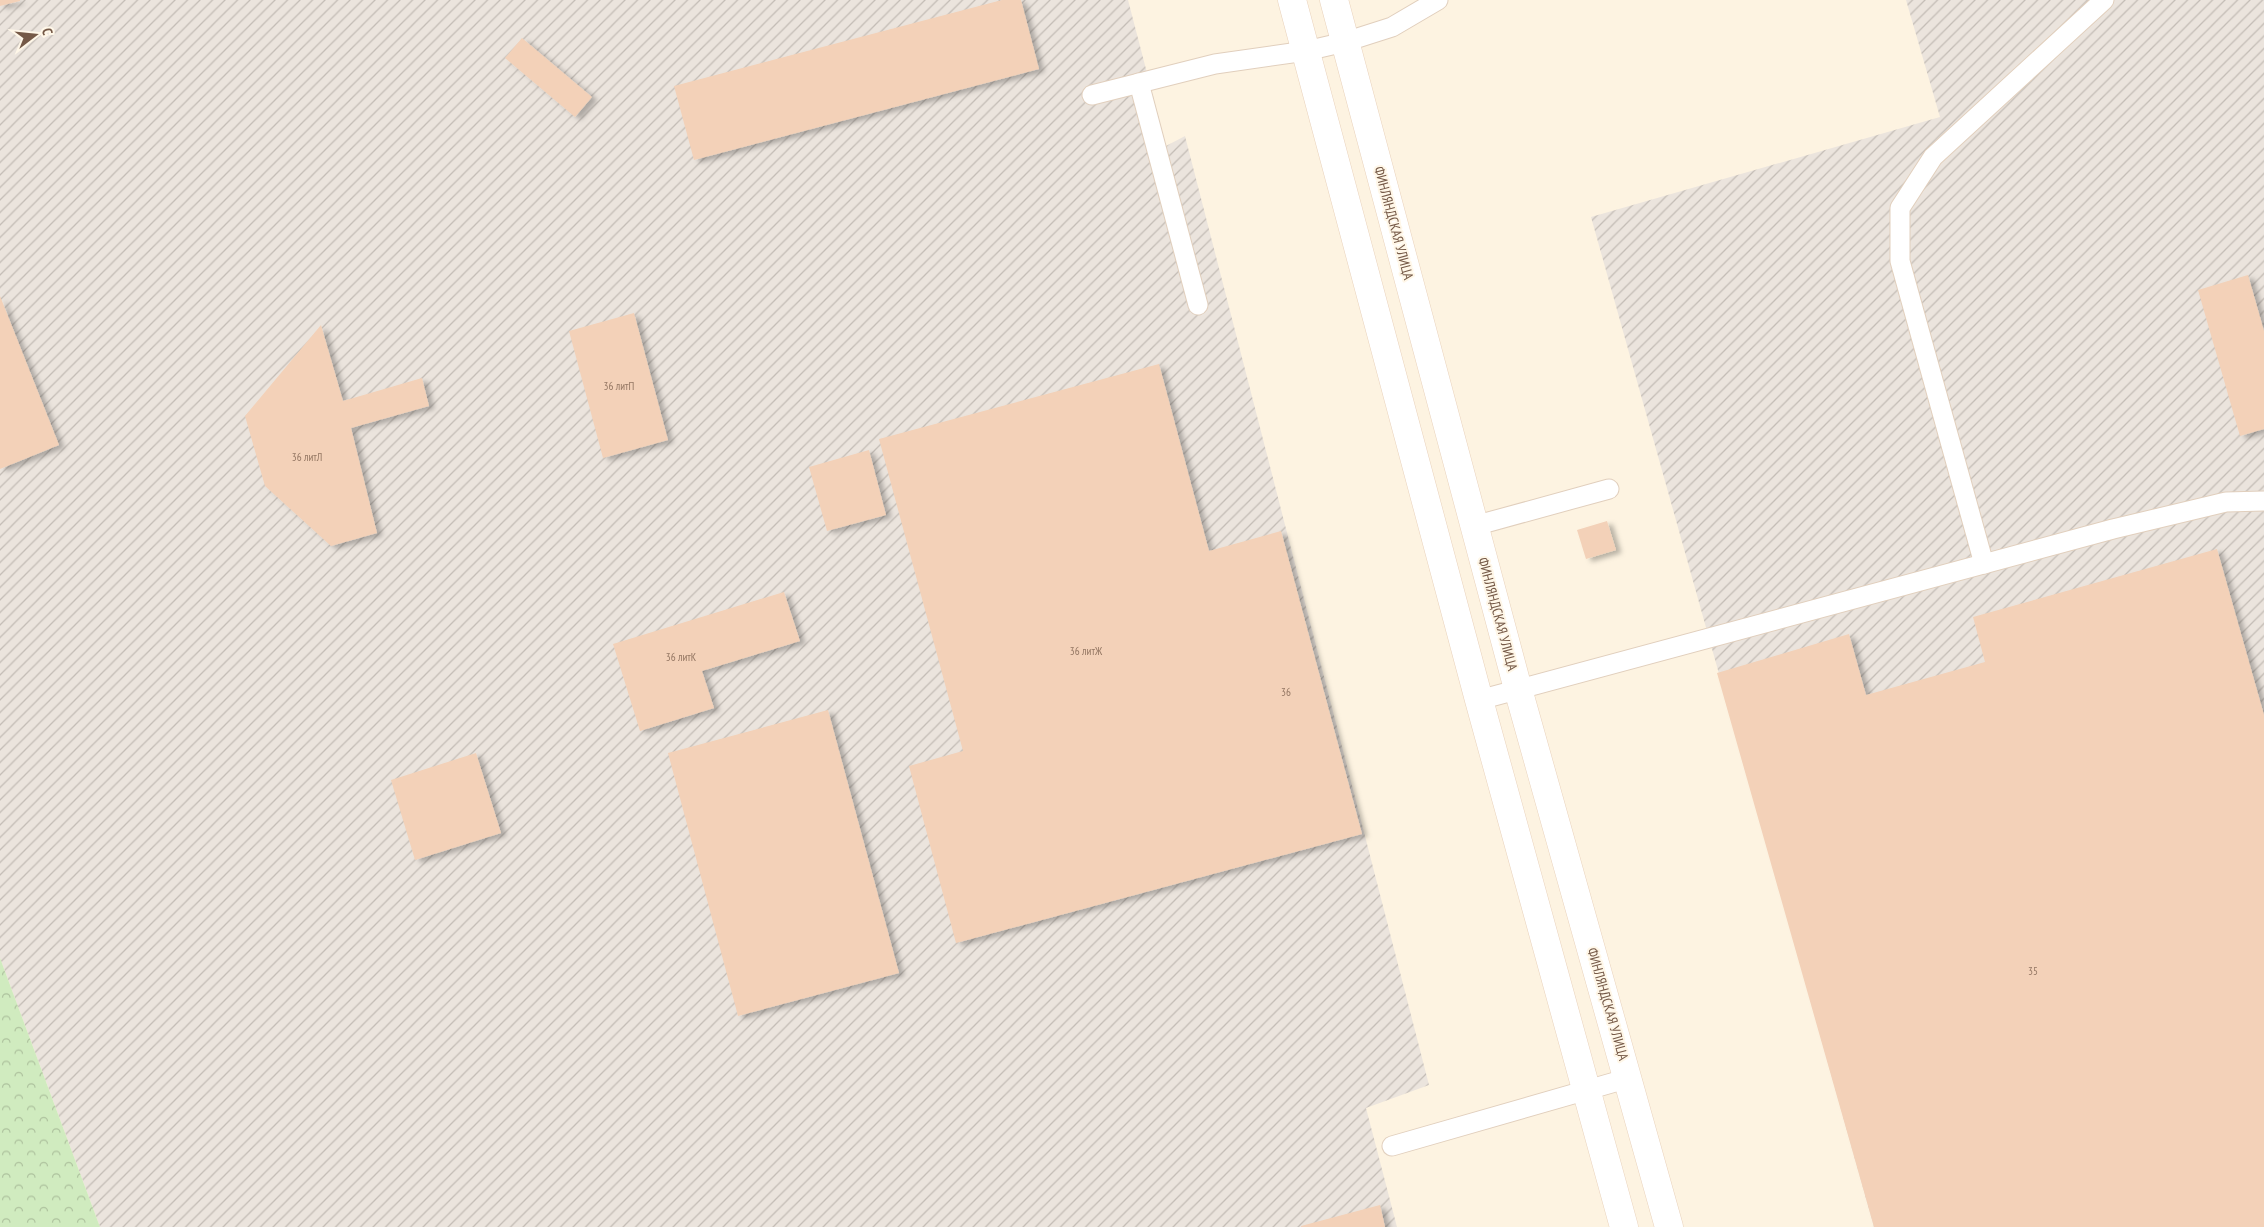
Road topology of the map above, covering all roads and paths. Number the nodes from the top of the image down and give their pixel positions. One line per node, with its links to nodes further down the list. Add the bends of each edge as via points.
1 (1292, 0): 6 (street)
2 (1334, 0): 5 (street, ФИНЛЯНДСКАЯ УЛИЦА)
3 (1438, 0): 5 (lane, via 1392,27)
4 (2104, 0): 13 (lane, via 1933,157 1900,208 1900,260)
5 (1345, 42): 6 (lane); 12 (street, ФИНЛЯНДСКАЯ УЛИЦА)
6 (1306, 51): 7 (lane, via 1215,64); 15 (street)
7 (1139, 83): 8 (lane); 9 (lane)
8 (1092, 95)
9 (1198, 305)
10 (1610, 489): 12 (lane)
11 (2264, 501): 13 (lane, via 2226,502)
12 (1474, 526): 14 (street, ФИНЛЯНДСКАЯ УЛИЦА)
13 (1984, 564): 14 (lane)
14 (1518, 689): 15 (lane); 16 (street, ФИНЛЯНДСКАЯ УЛИЦА)
15 (1479, 700): 17 (street)
16 (1628, 1078): 17 (lane); 20 (street, ФИНЛЯНДСКАЯ УЛИЦА)
17 (1587, 1089): 18 (lane); 19 (street)
18 (1392, 1146)
19 (1624, 1227)
20 (1669, 1227)

